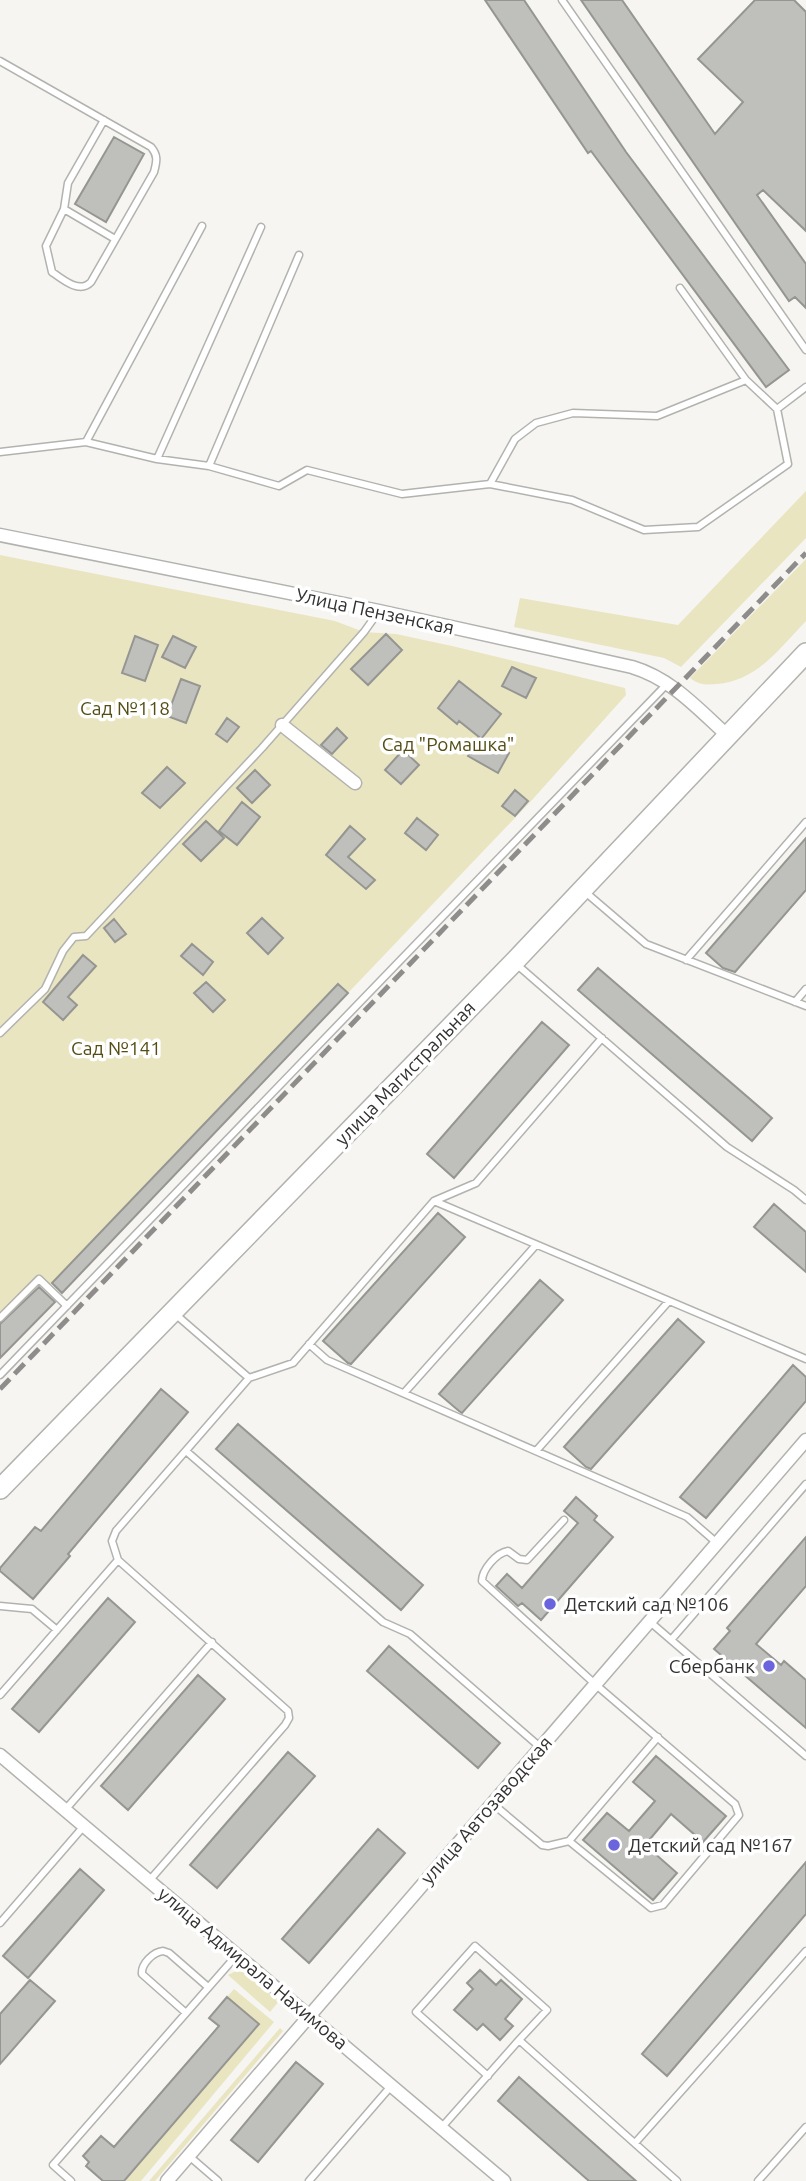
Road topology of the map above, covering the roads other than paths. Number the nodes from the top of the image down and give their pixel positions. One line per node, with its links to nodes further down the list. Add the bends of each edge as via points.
1 (562, 0): 10 (lane)
2 (0, 61): 3 (lane)
3 (104, 120): 4 (lane, via 68,183); 7 (lane, via 150,147 157,162)
4 (64, 209): 7 (lane); 7 (lane, via 46,246 47,257 52,272 74,286 87,286)
5 (202, 226): 14 (lane)
6 (261, 227): 16 (lane)
7 (116, 239)
8 (299, 255): 17 (lane)
9 (680, 288): 11 (lane)
10 (806, 351)
11 (746, 380): 13 (lane); 18 (lane, via 657,416 573,413 536,423 515,439)
12 (806, 387): 13 (lane)
13 (777, 409): 18 (lane, via 788,464 698,527 644,530 572,500)
14 (86, 442): 15 (lane); 16 (lane)
15 (0, 452)
16 (157, 459): 17 (lane)
17 (209, 466): 18 (lane, via 279,486 307,470 402,494)
18 (491, 484)
19 (0, 535): 20 (street, Улица Пензенская)
20 (379, 611): 22 (street, Улица Пензенская, via 632,667); 23 (lane)
21 (806, 653): 24 (main road, улица Магистральная)
22 (668, 683): 24 (street, Улица Пензенская); 39 (lane)
23 (282, 725): 25 (street); 33 (lane, via 86,936 74,937 45,989)
24 (728, 736): 27 (main road, улица Магистральная)
25 (355, 783)
26 (806, 822): 28 (lane)
27 (583, 890): 28 (lane, via 646,944); 29 (main road, улица Магистральная)
28 (686, 960): 31 (lane)
29 (514, 962): 34 (lane); 40 (main road, улица Магистральная)
30 (806, 989): 31 (lane)
31 (795, 1002): 32 (lane)
32 (806, 1006)
33 (0, 1033)
34 (602, 1038): 35 (lane, via 727,1147); 36 (lane, via 476,1183)
35 (806, 1200)
36 (434, 1201): 37 (lane); 42 (lane)
37 (536, 1245): 38 (lane); 46 (lane)
38 (669, 1301): 43 (lane); 49 (lane)
39 (67, 1306): 41 (lane, via 39,1279); 44 (lane)
40 (173, 1311): 45 (lane); 51 (main road, улица Магистральная)
41 (0, 1318)
42 (309, 1344): 45 (lane, via 293,1363); 46 (lane, via 327,1360)
43 (806, 1359)
44 (0, 1375)
45 (249, 1378): 48 (lane)
46 (404, 1394): 49 (lane)
47 (806, 1440): 53 (street, улица Автозаводская)
48 (186, 1451): 54 (lane, via 113,1536); 63 (lane, via 383,1622 410,1634)
49 (536, 1451): 53 (lane, via 687,1517)
50 (806, 1483): 58 (lane)
51 (0, 1489)
52 (564, 1520): 60 (lane, via 527,1560 508,1551 500,1553 482,1581)
53 (717, 1543): 56 (street, улица Автозаводская)
54 (118, 1560): 57 (lane); 59 (lane)
55 (0, 1606): 57 (lane, via 27,1607)
56 (649, 1621): 58 (lane); 60 (street, улица Автозаводская)
57 (57, 1630): 61 (lane)
58 (671, 1640): 65 (lane)
59 (212, 1642): 67 (lane); 70 (lane, via 284,1704 289,1718)
60 (595, 1684): 62 (lane); 63 (street, улица Автозаводская)
61 (0, 1695)
62 (658, 1737): 69 (lane); 69 (lane, via 735,1804 739,1815 663,1905 645,1906)
63 (540, 1747): 66 (street, улица Автозаводская)
64 (0, 1755): 67 (street, улица Адмирала Нахимова)
65 (806, 1756)
66 (491, 1803): 69 (lane, via 542,1845); 76 (street, улица Автозаводская)
67 (65, 1811): 68 (street, улица Адмирала Нахимова)
68 (84, 1826): 70 (street, улица Адмирала Нахимова); 71 (lane)
69 (569, 1840)
70 (149, 1881): 73 (street, улица Адмирала Нахимова)
71 (0, 1923)
72 (806, 1951): 82 (lane)
73 (237, 1954): 74 (lane); 76 (street, улица Адмирала Нахимова)
74 (208, 1987): 75 (lane); 75 (lane, via 163,1951 144,1965 142,1975)
75 (186, 2013): 85 (lane, via 53,2165)
76 (309, 2014): 79 (street, улица Адмирала Нахимова); 83 (street, улица Автозаводская)
77 (519, 2040): 78 (lane); 78 (lane, via 547,2010 475,1946 416,2012); 82 (lane)
78 (488, 2076): 80 (lane)
79 (391, 2085): 80 (street, улица Адмирала Нахимова); 84 (lane)
80 (442, 2127): 88 (street, улица Адмирала Нахимова)
81 (806, 2127): 90 (lane)
82 (635, 2143): 89 (lane)
83 (188, 2156): 86 (street, улица Автозаводская); 87 (lane)
84 (312, 2180)
85 (71, 2181)
86 (167, 2181)
87 (218, 2181)
88 (505, 2181)
89 (677, 2181)
90 (758, 2181)

